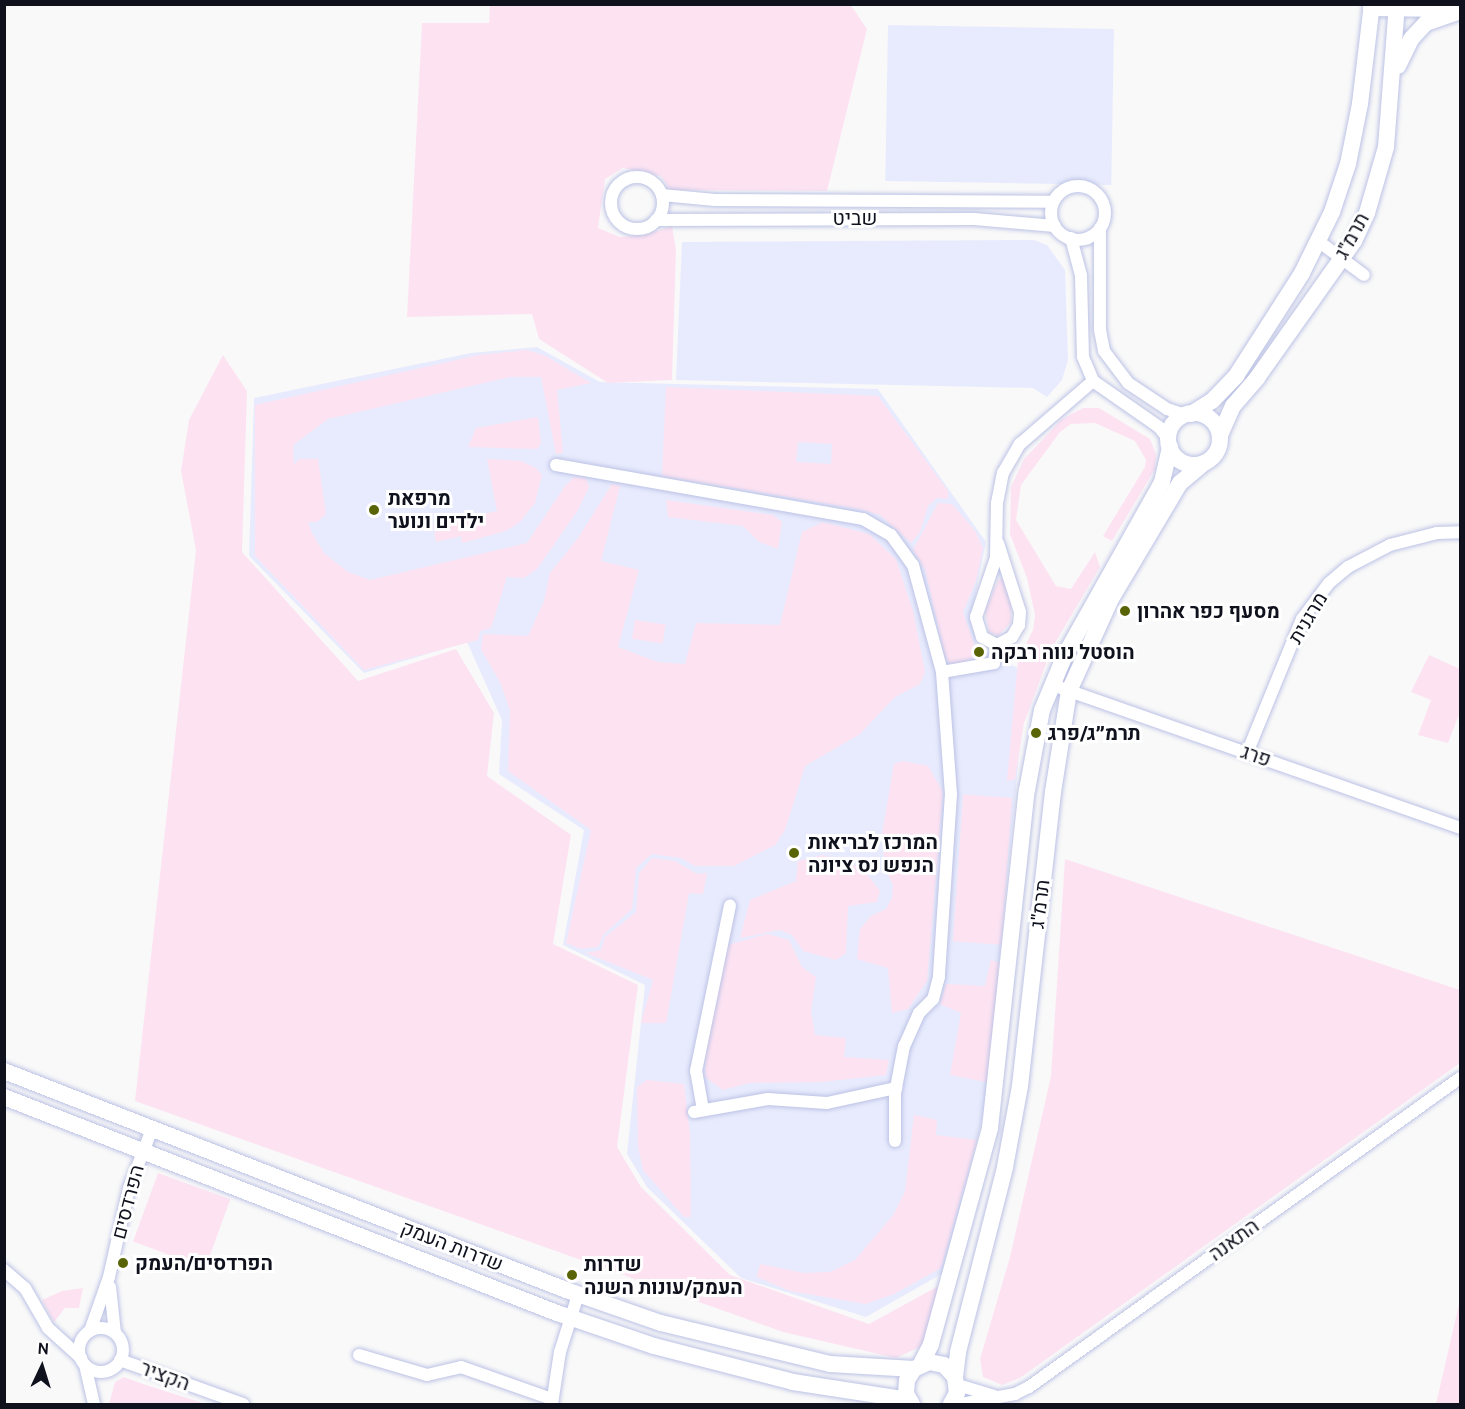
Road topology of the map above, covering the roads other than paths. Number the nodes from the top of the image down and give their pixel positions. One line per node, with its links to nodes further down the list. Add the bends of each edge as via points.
1 (1372, 6): 2 (street); 11 (street, תרמ"ג, via 1348,164)
2 (1397, 7): 3 (street); 4 (street, תרמ"ג)
3 (1461, 10): 4 (street, via 1435,17 1415,33 1401,56)
4 (1393, 85): 12 (street, תרמ"ג, via 1380,175 1367,213)
5 (662, 195): 6 (street, שביט, via 716,200); 7 (street, via 663,204); 7 (street, via 649,179 639,176 619,183 610,201 611,211 624,226 645,228)
6 (1053, 202): 8 (street); 9 (street, via 1074,186 1091,189 1105,211)
7 (656, 220): 8 (street, שביט, via 974,219)
8 (1054, 226): 10 (street)
9 (1100, 228): 10 (street, via 1087,238); 15 (street, via 1100,330 1104,351 1128,383 1167,409)
10 (1071, 238): 14 (street, via 1081,276 1083,357)
11 (1318, 241): 12 (street); 15 (street, תרמ"ג, via 1232,381 1212,401)
12 (1340, 260): 13 (street); 16 (street, תרמ"ג, via 1257,378 1240,395)
13 (1364, 275)
14 (1094, 381): 17 (street, via 1159,427); 21 (street, via 1052,414 1010,459 999,487)
15 (1188, 415): 16 (street, via 1213,421); 17 (street, via 1171,428)
16 (1220, 435): 18 (street, via 1217,452)
17 (1169, 444): 18 (street, via 1187,464); 24 (street, תרמ"ג, via 1162,482)
18 (1204, 463): 25 (street, תרמ"ג, via 1180,483 1111,599)
19 (556, 465): 23 (street, via 848,516 878,526 904,549 913,565)
20 (1461, 532): 26 (street, מרגנית, via 1437,533 1390,545 1348,567 1329,583 1302,619)
21 (998, 543): 22 (street, via 1020,612 1019,625 1012,637); 22 (street, via 994,569 979,599 976,617 982,637)
22 (998, 645): 23 (street, via 994,663)
23 (942, 672): 31 (street, via 951,794 939,977 933,999 920,1013 904,1046)
24 (1051, 686): 25 (street, פרג); 46 (street, תרמ"ג, via 1036,736 1027,790 990,1128 931,1344)
25 (1069, 691): 26 (street, פרג); 47 (street, תרמ"ג, via 1053,792 1020,1086 1005,1167 958,1352)
26 (1247, 753): 27 (street, פרג)
27 (1461, 828)
28 (730, 905): 31 (street, via 696,1071 698,1111 768,1099 827,1103)
29 (4, 1071): 33 (street, שדרות העמק)
30 (1461, 1078): 48 (street, התאנה, via 1029,1387)
31 (896, 1088): 34 (street)
32 (4, 1097): 35 (street, שדרות העמק)
33 (152, 1129): 35 (street, הפרדסים); 38 (street, שדרות העמק)
34 (895, 1141)
35 (143, 1151): 37 (street, הפרדסים, via 129,1188); 39 (street, שדרות העמק)
36 (4, 1270): 42 (street, via 25,1288)
37 (109, 1277): 40 (street, הפרדסים); 41 (street, הפרדסים)
38 (578, 1295): 39 (street); 46 (street, שדרות העמק, via 661,1323 798,1358 864,1368)
39 (570, 1317): 49 (street); 50 (street, שדרות העמק, via 725,1365 804,1384)
40 (87, 1333): 41 (street, via 103,1328); 42 (street, via 71,1339); 44 (street, via 80,1346)
41 (116, 1333): 45 (street, via 122,1345)
42 (53, 1334): 44 (street)
43 (359, 1355): 49 (street, via 427,1375 461,1367)
44 (83, 1361): 45 (street, via 98,1371); 51 (street)
45 (116, 1364): 51 (street); 52 (street, הקציר)
46 (917, 1367): 47 (street, שדרות העמק, via 944,1365); 50 (street, תרמ"ג, via 907,1380)
47 (957, 1381): 48 (street); 53 (street, תרמ"ג)
48 (1004, 1396): 54 (street, התאנה)
49 (552, 1402)
50 (910, 1402)
51 (94, 1404)
52 (243, 1404)
53 (951, 1404)
54 (961, 1404)

